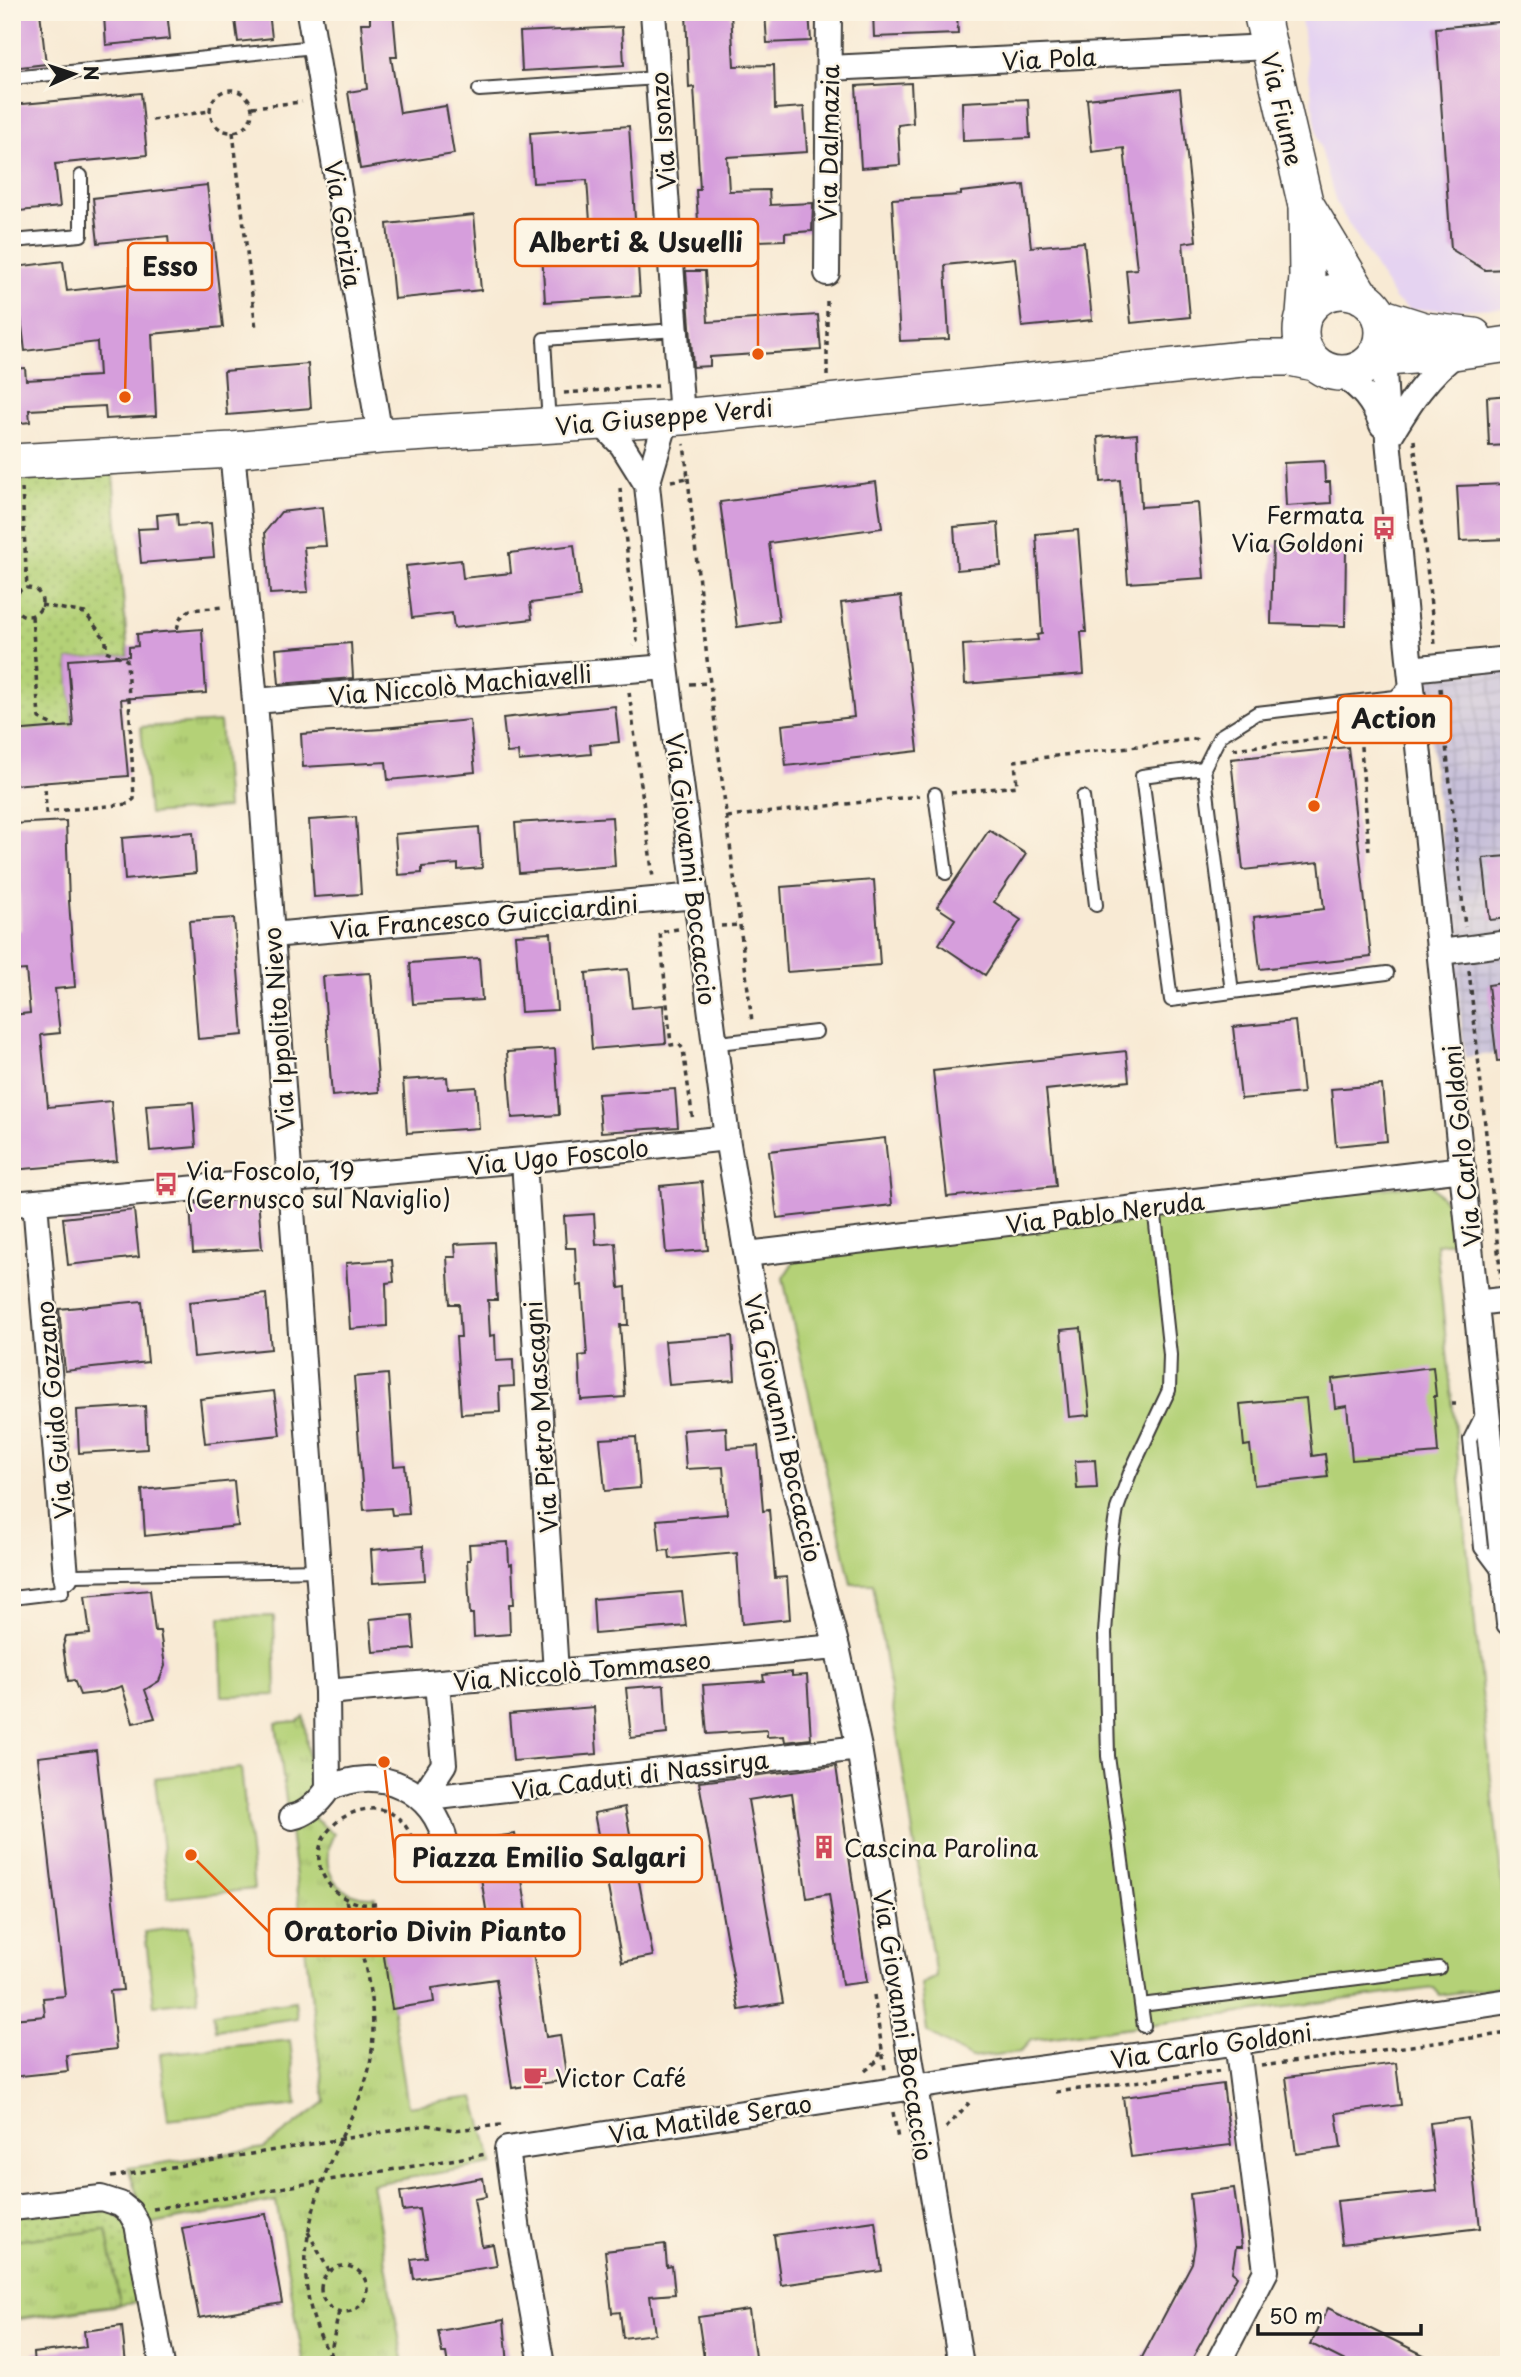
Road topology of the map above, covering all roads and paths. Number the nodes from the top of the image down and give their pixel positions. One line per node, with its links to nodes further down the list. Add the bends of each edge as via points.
1 (309, 12): 5 (street, Via Gorizia)
2 (653, 12): 9 (street, Via Isonzo)
3 (829, 12): 7 (street, Via Dalmazia)
4 (1261, 12): 6 (street, Via Fiume)
5 (314, 47): 8 (lane); 31 (street, Via Gorizia)
6 (1269, 47): 7 (street, Via Pola); 17 (street, Via Fiume)
7 (829, 68): 19 (street, Via Dalmazia)
8 (12, 78)
9 (658, 78): 10 (lane); 22 (street, Via Isonzo)
10 (478, 90)
11 (306, 101): 12 (path)
12 (252, 107): 13 (path, via 245,95 226,90 215,98); 15 (path, via 250,121)
13 (210, 111): 14 (path); 15 (path, via 215,124)
14 (152, 120)
15 (233, 132): 21 (path)
16 (81, 176): 18 (lane, via 81,235)
17 (1306, 206): 20 (street, Via Fiume); 23 (street, Via Fiume)
18 (12, 241)
19 (827, 273): 27 (path)
20 (1304, 315): 23 (street, via 1323,296 1349,291); 26 (street, Via Fiume, via 1300,327 1306,353)
21 (256, 329)
22 (676, 330): 28 (street, Via Isonzo); 30 (lane, via 544,340)
23 (1376, 333): 24 (street, via 1424,330); 25 (street); 26 (street, via 1364,367 1353,372); 33 (street, Via Carlo Goldoni)
24 (1509, 342): 25 (street)
25 (1459, 352): 33 (street, via 1429,377)
26 (1327, 369): 27 (street, Via Giuseppe Verdi, via 1290,358 1252,358); 33 (street, Via Carlo Goldoni, via 1367,395)
27 (827, 401): 28 (street, Via Giuseppe Verdi)
28 (675, 417): 29 (street, Via Giuseppe Verdi); 37 (street, Via Giovanni Boccaccio)
29 (600, 422): 30 (street, Via Giuseppe Verdi); 37 (street, Via Giovanni Boccaccio, via 622,445)
30 (550, 425): 31 (street, Via Giuseppe Verdi)
31 (380, 436): 34 (street, Via Giuseppe Verdi)
32 (1414, 436): 45 (path)
33 (1388, 439): 47 (street, Via Carlo Goldoni)
34 (232, 450): 35 (street, Via Giuseppe Verdi); 51 (street, Via Ippolito Nievo)
35 (16, 462): 38 (path)
36 (688, 478): 49 (path)
37 (647, 485): 46 (street, Via Giovanni Boccaccio)
38 (27, 589): 39 (path, via 19,592); 40 (path, via 37,592)
39 (13, 605): 42 (path, via 19,613)
40 (41, 605): 42 (path); 55 (path, via 85,613 106,640 106,651 127,660 134,799 128,804 46,812)
41 (224, 607): 43 (path, via 190,610 180,618)
42 (32, 616): 52 (path, via 39,718)
43 (177, 629)
44 (1509, 659): 45 (street)
45 (1437, 666): 47 (street); 68 (path)
46 (666, 667): 51 (street, Via Niccolò Machiavelli); 61 (street, Via Giovanni Boccaccio)
47 (1411, 675): 53 (lane, via 1395,697 1257,713 1220,736); 69 (street, Via Carlo Goldoni)
48 (628, 682): 62 (path)
49 (710, 683): 50 (path); 58 (path)
50 (686, 685)
51 (255, 701): 66 (street, Via Ippolito Nievo)
52 (58, 728)
53 (1214, 748): 54 (lane); 56 (path, via 1195,739 1015,761 1017,786); 59 (path, via 1360,734)
54 (1204, 768): 71 (lane); 71 (lane, via 1142,776 1171,1000)
55 (45, 783)
56 (935, 794): 58 (path); 60 (lane)
57 (1083, 797): 63 (lane)
58 (727, 817): 64 (path)
59 (1369, 852)
60 (946, 873)
61 (696, 896): 62 (street, Via Francesco Guicciardini); 74 (street, Via Giovanni Boccaccio)
62 (658, 900): 66 (street, Via Francesco Guicciardini); 76 (path, via 659,914 676,921 678,930 660,932 671,1045 684,1049 686,1059)
63 (1096, 905)
64 (740, 925): 65 (path); 73 (path)
65 (715, 927)
66 (272, 935): 79 (street, Via Ippolito Nievo)
67 (1509, 943): 68 (street)
68 (1467, 948): 69 (street); 83 (path)
69 (1441, 952): 78 (street, Via Carlo Goldoni)
70 (1387, 973): 71 (lane)
71 (1233, 992)
72 (816, 1032): 73 (lane)
73 (754, 1039): 74 (lane)
74 (714, 1047): 75 (street, Via Giovanni Boccaccio)
75 (727, 1138): 76 (street, Via Ugo Foscolo); 82 (street, Via Giovanni Boccaccio)
76 (691, 1142): 77 (street, Via Ugo Foscolo)
77 (524, 1160): 79 (street, Via Ugo Foscolo); 91 (street, Via Pietro Mascagni)
78 (1463, 1169): 81 (street, Via Pablo Neruda); 84 (street, Via Carlo Goldoni)
79 (288, 1181): 80 (street, Via Ugo Foscolo); 86 (street, Via Ippolito Nievo)
80 (24, 1203): 87 (street, Via Guido Gozzano)
81 (1154, 1206): 82 (street, Via Pablo Neruda); 104 (lane, via 1170,1355 1169,1390 1117,1509 1105,1633 1109,1763)
82 (747, 1254): 90 (street, Via Giovanni Boccaccio, via 788,1463)
83 (1506, 1299): 84 (street); 85 (path)
84 (1476, 1303): 89 (street, Via Carlo Goldoni)
85 (1509, 1361)
86 (318, 1570): 87 (lane); 93 (street, Via Ippolito Nievo)
87 (66, 1576): 88 (lane, via 61,1577 62,1591)
88 (12, 1598)
89 (1509, 1623)
90 (837, 1647): 91 (street, Via Niccolò Tommaseo); 94 (street, Via Giovanni Boccaccio)
91 (556, 1673): 92 (street, Via Niccolò Tommaseo)
92 (437, 1683): 93 (street, Via Niccolò Tommaseo); 96 (street, via 444,1764)
93 (327, 1692): 95 (street, Via Ippolito Nievo)
94 (859, 1748): 96 (street, Via Caduti di Nassirya); 111 (street, Via Giovanni Boccaccio)
95 (328, 1789): 96 (street, via 355,1779 375,1778 399,1784); 97 (street, via 307,1812)
96 (421, 1799): 98 (street, via 439,1822)
97 (292, 1817)
98 (446, 1845)
99 (415, 1849): 100 (path, via 404,1825 387,1812 367,1808 339,1819 324,1838 320,1860 330,1885)
100 (345, 1898): 101 (path); 116 (path, via 369,1980 373,2038 366,2081)
101 (376, 1903)
102 (1439, 1968): 104 (lane)
103 (1509, 2001): 107 (street, Via Carlo Goldoni)
104 (1141, 2005): 105 (lane)
105 (1144, 2026)
106 (1509, 2033): 109 (path)
107 (1237, 2042): 109 (street); 111 (street, Via Carlo Goldoni)
108 (882, 2048): 110 (path, via 877,2061)
109 (1241, 2068): 112 (path); 130 (street, via 1266,2272)
110 (863, 2073)
111 (914, 2087): 115 (street, Via Giovanni Boccaccio); 117 (street, Via Matilde Serao)
112 (1045, 2093)
113 (980, 2102): 115 (path, via 967,2104 942,2133)
114 (511, 2124): 116 (path, via 454,2130 426,2125)
115 (922, 2137): 129 (street, Via Giovanni Boccaccio)
116 (340, 2139): 118 (path); 119 (path)
117 (507, 2149): 119 (path); 128 (street)
118 (106, 2178)
119 (323, 2180): 121 (path); 122 (path)
120 (12, 2208): 121 (street, via 101,2199 115,2201)
121 (130, 2212): 126 (street, via 140,2232)
122 (307, 2230): 123 (path); 125 (path, via 309,2306)
123 (329, 2271): 124 (path, via 321,2284 322,2294 326,2303); 124 (path, via 351,2267 366,2286 360,2305)
124 (339, 2311): 125 (path)
125 (330, 2357): 127 (path)
126 (162, 2365)
127 (336, 2365)
128 (542, 2365)
129 (961, 2365)
130 (1217, 2365)

